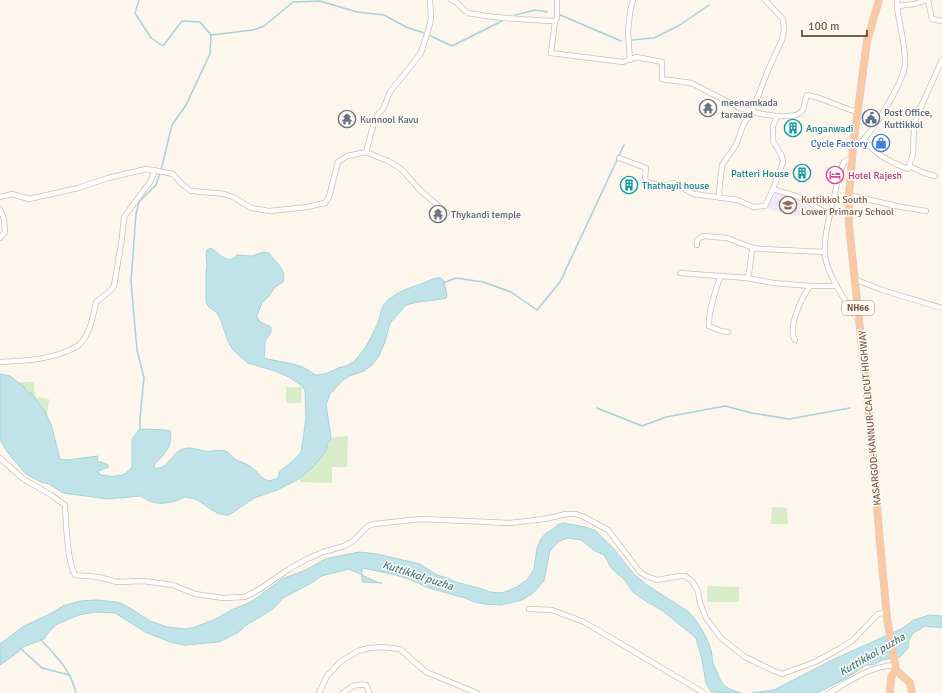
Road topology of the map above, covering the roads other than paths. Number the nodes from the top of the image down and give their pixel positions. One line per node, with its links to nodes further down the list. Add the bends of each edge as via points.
1 (430, 0): 19 (street, via 431,18 421,53 390,92 374,123)
2 (451, 0): 10 (street, via 472,14)
3 (557, 0): 10 (street)
4 (634, 0): 12 (street, via 628,32)
5 (765, 0): 14 (street, via 783,19 784,30)
6 (879, 0): 15 (highway, KASARGOD-KANNUR-CALICUT HIGHWAY / NH66, via 867,42)
7 (897, 0): 9 (street)
8 (927, 0): 9 (street); 11 (street, via 932,19)
9 (897, 6): 17 (street, via 905,51 905,71 886,108)
10 (555, 21): 12 (street, via 551,53 624,62)
11 (942, 21)
12 (630, 60): 14 (street, via 636,57 662,62 662,79 691,82)
13 (942, 60): 22 (street, via 918,113)
14 (752, 112): 16 (street); 28 (street, via 744,123 736,145 722,164)
15 (858, 112): 16 (street, via 807,95 801,112); 18 (highway, KASARGOD-KANNUR-CALICUT HIGHWAY / NH66)
16 (777, 116): 25 (street, via 773,126 773,141 783,162)
17 (864, 139): 18 (street); 22 (street, via 882,156 902,167 908,169)
18 (853, 147): 21 (highway, KASARGOD-KANNUR-CALICUT HIGHWAY / NH66)
19 (366, 152): 23 (street, via 347,156 338,162 325,203 269,211 251,208 225,194 191,191 173,174); 31 (street, via 401,169)
20 (620, 158): 28 (street, via 646,168 646,182 663,186 673,183 694,194)
21 (851, 158): 26 (highway, KASARGOD-KANNUR-CALICUT HIGHWAY / NH66); 32 (street, via 844,162 839,174)
22 (909, 166): 24 (street)
23 (154, 171): 27 (street, via 146,169 29,199 12,194); 47 (street, via 150,182 124,217 114,286 96,302 93,321 78,346 38,360)
24 (935, 176)
25 (773, 189): 28 (street, via 765,206 760,208 738,200); 32 (street, via 808,201 819,211)
26 (849, 195): 30 (street); 40 (highway, KASARGOD-KANNUR-CALICUT HIGHWAY / NH66)
27 (0, 197)
28 (720, 198)
29 (0, 209): 33 (street, via 5,232)
30 (926, 211)
31 (446, 213)
32 (830, 214): 36 (street)
33 (0, 238)
34 (697, 245): 35 (street, via 697,240 703,236 727,238)
35 (753, 248): 36 (street); 39 (street)
36 (825, 252): 42 (street)
37 (680, 273): 38 (street)
38 (720, 276): 39 (street); 45 (street, via 709,315 709,326)
39 (748, 278): 41 (street)
40 (854, 279): 43 (street); 44 (highway, KASARGOD-KANNUR-CALICUT HIGHWAY / NH66)
41 (810, 286): 42 (street); 46 (street, via 793,325 792,336)
42 (837, 286): 44 (street)
43 (942, 308)
44 (859, 321): 50 (highway, KASARGOD-KANNUR-CALICUT HIGHWAY / NH66)
45 (728, 332)
46 (795, 340)
47 (0, 362)
48 (0, 458): 50 (street, via 22,478 65,505 72,570 74,575 79,576 117,582 173,584 195,594 245,597 307,559 353,541 368,526 374,524 421,519 510,523 576,514 608,530 640,572 652,579 685,576 692,581 706,618 721,638 745,657 774,672 782,674 815,662 852,641 878,614)
49 (529, 609): 56 (street, via 552,610 584,622)
50 (887, 615): 51 (highway, KASARGOD-KANNUR-CALICUT HIGHWAY / NH66)
51 (895, 666): 57 (street, via 874,669); 58 (highway, KASARGOD-KANNUR-CALICUT HIGHWAY / NH66); 59 (highway, via 910,683)
52 (369, 692): 54 (street, via 366,685 360,684)
53 (319, 693): 55 (street, via 327,676 340,662 358,651 382,647 400,649 426,672)
54 (343, 693)
55 (477, 693)
56 (704, 693)
57 (829, 693)
58 (890, 693)
59 (912, 693)

